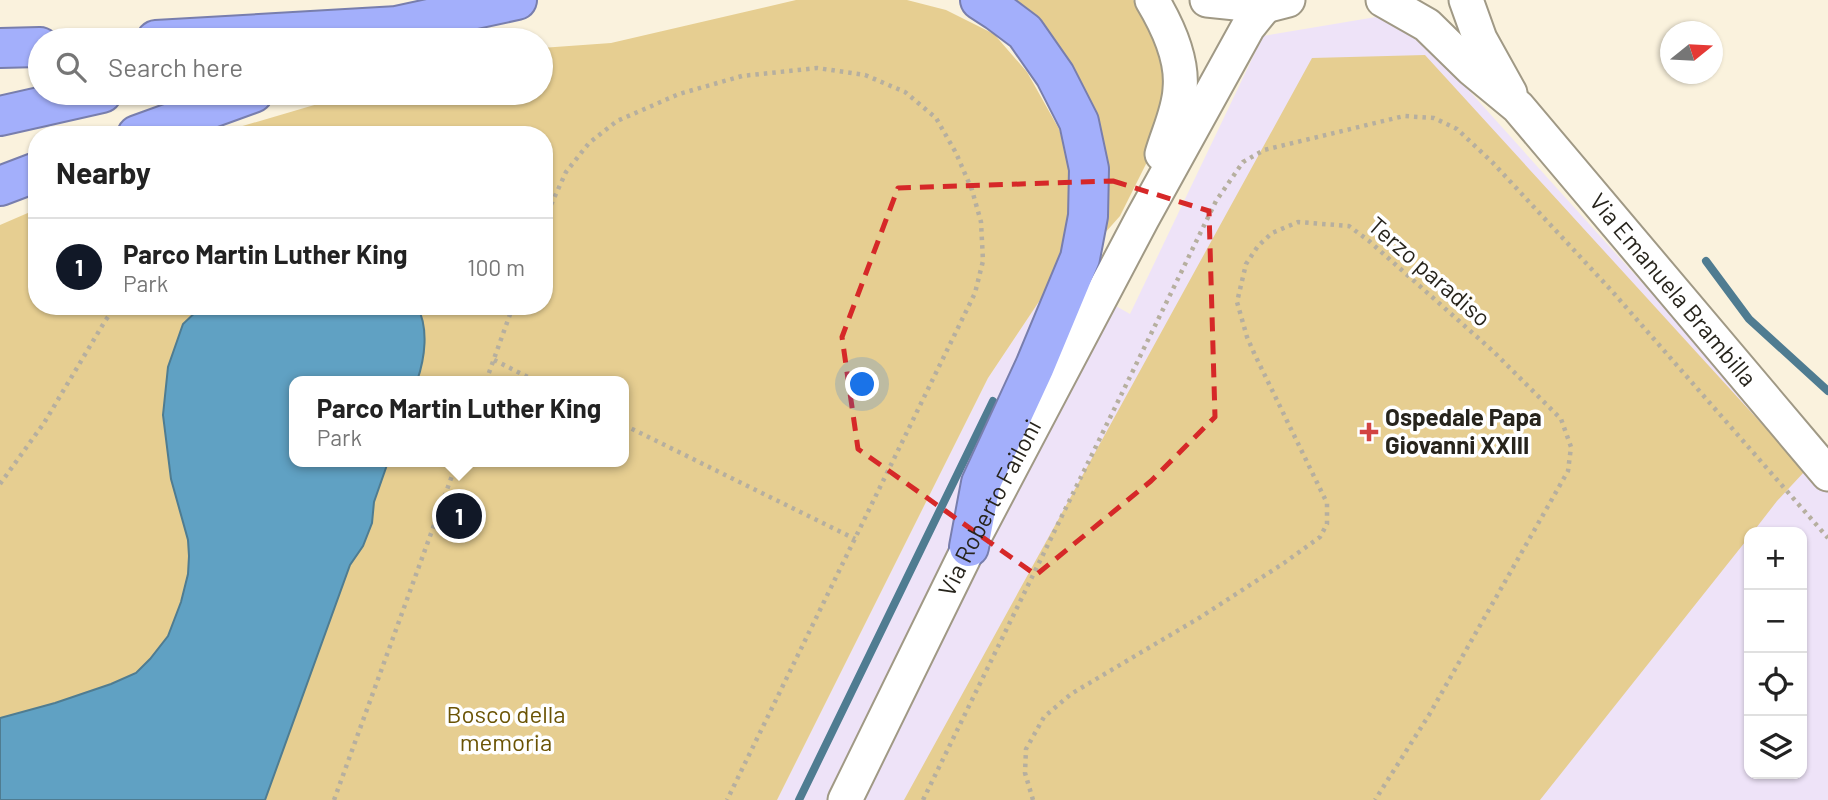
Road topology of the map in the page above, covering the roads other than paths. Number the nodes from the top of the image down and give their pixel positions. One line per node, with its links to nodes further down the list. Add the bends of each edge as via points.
1 (517, 0): 9 (highway)
2 (543, 0): 10 (highway)
3 (980, 0): 22 (highway, via 1025,32 1055,75 1079,122 1088,169 1088,216 1080,258 981,483)
4 (1152, 0): 20 (street, Via Roberto Failoni, via 1172,39 1181,89)
5 (1208, 0): 8 (street)
6 (1383, 0): 15 (street, Via Emanuela Brambilla, via 1427,25)
7 (1466, 0): 15 (street, Via Emanuela Brambilla, via 1480,39)
8 (1277, 3): 20 (street, Via Roberto Failoni, via 1248,27)
9 (424, 28)
10 (428, 28)
11 (28, 47): 12 (highway)
12 (0, 48)
13 (49, 105): 16 (highway)
14 (220, 105): 17 (highway)
15 (1518, 107): 21 (street, Via Emanuela Brambilla)
16 (0, 116)
17 (163, 126)
18 (28, 175): 19 (highway)
19 (0, 186)
20 (1142, 219): 22 (street, Via Roberto Failoni)
21 (1828, 474)
22 (969, 547): 23 (street, Via Roberto Failoni)
23 (845, 800)

